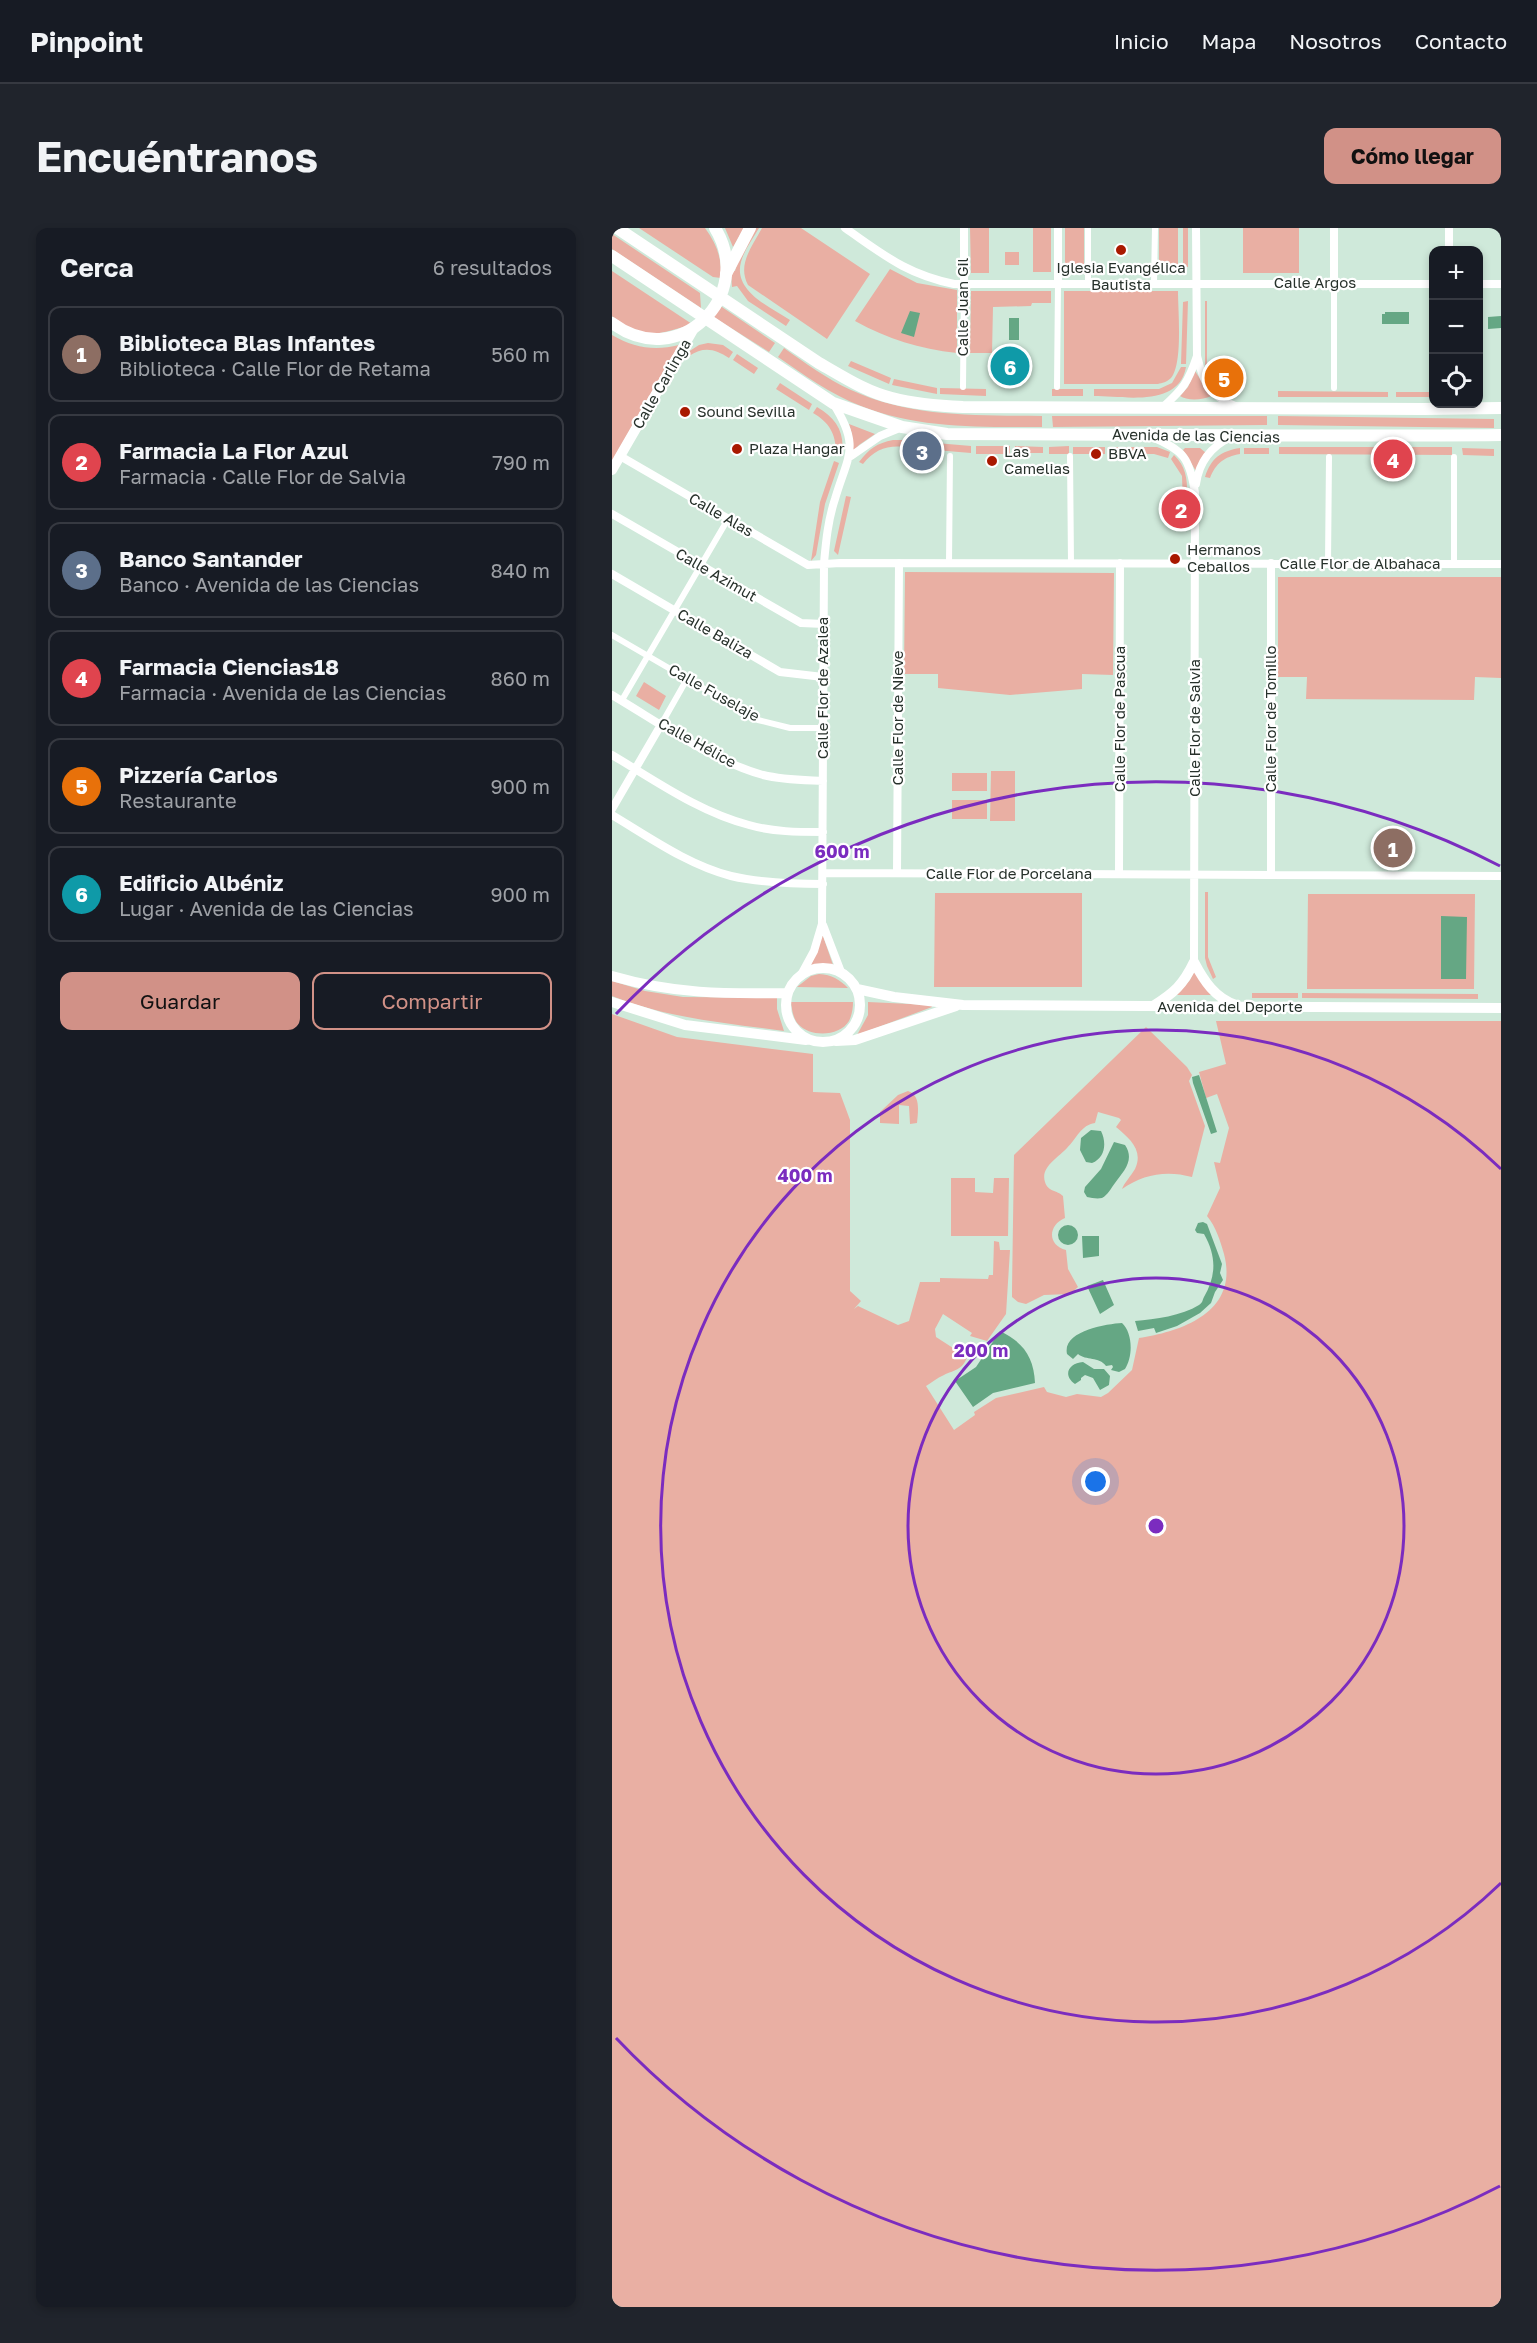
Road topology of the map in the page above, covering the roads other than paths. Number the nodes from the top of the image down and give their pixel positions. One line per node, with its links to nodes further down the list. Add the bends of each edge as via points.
1 (617, 228): 24 (main road, Avenida de las Ciencias)
2 (715, 228): 14 (main road, via 724,250)
3 (750, 228): 14 (main road)
4 (845, 228): 18 (street, Calle Argos, via 909,271 928,279)
5 (964, 228): 18 (street, Calle Juan Gil)
6 (1058, 228): 19 (street)
7 (1088, 228): 20 (street)
8 (1155, 228): 15 (street)
9 (1196, 228): 16 (street)
10 (1334, 228): 17 (street)
11 (1449, 228): 12 (street)
12 (1449, 246)
13 (612, 256): 25 (main road, Avenida de las Ciencias)
14 (726, 274): 24 (main road)
15 (1154, 283): 16 (street, Calle Argos); 20 (street, Calle Argos)
16 (1196, 283): 17 (street, Calle Argos); 28 (street)
17 (1334, 283): 21 (street, Calle Argos); 31 (street)
18 (964, 284): 19 (street, Calle Argos); 29 (street, Calle Juan Gil)
19 (1058, 284): 20 (street, Calle Argos); 30 (street)
20 (1088, 284)
21 (1429, 284)
22 (1483, 284): 23 (street)
23 (1501, 284)
24 (720, 297): 25 (main road); 33 (main road, Avenida de las Ciencias, via 819,363 890,398 963,407)
25 (705, 319): 27 (main road); 32 (main road, Avenida de las Ciencias)
26 (612, 322): 27 (main road, via 645,338 673,337)
27 (693, 330): 40 (street, Calle Carlinga)
28 (1197, 356): 33 (street, via 1184,387); 34 (street, via 1211,391)
29 (963, 387)
30 (1057, 387)
31 (1334, 388)
32 (833, 403): 36 (main road, Avenida de las Ciencias); 41 (street, via 844,421)
33 (1162, 408): 34 (main road, Avenida de las Ciencias)
34 (1240, 408): 35 (main road, Avenida de las Ciencias)
35 (1501, 408)
36 (902, 427): 37 (main road, Avenida de las Ciencias, via 947,434); 41 (street, via 880,436)
37 (1144, 434): 38 (main road, Avenida de las Ciencias); 47 (street, Calle Flor de Salvia, via 1184,455)
38 (1236, 435): 39 (main road, Avenida de las Ciencias); 47 (street, Calle Flor de Salvia, via 1220,442 1208,455)
39 (1501, 435)
40 (620, 456): 46 (street, Calle Carlinga); 49 (street, Calle Alas)
41 (851, 456): 56 (street, Calle Flor de Azalea, via 828,526)
42 (950, 456): 51 (street)
43 (1070, 456): 52 (street)
44 (1329, 457): 57 (street)
45 (1454, 457): 58 (street, Calle Flor de Albahaca)
46 (612, 470)
47 (1195, 493): 54 (street, Calle Flor de Salvia)
48 (612, 514): 60 (street, Calle Azimut)
49 (728, 519): 56 (street, Calle Alas, via 808,565); 60 (street)
50 (899, 563): 51 (street, Calle Alas); 56 (street, Calle Alas); 79 (street, Calle Flor de Nieve)
51 (949, 563): 52 (street, Calle Flor de Albahaca)
52 (1071, 563): 53 (street, Calle Flor de Albahaca)
53 (1120, 563): 54 (street, Calle Flor de Albahaca); 80 (street, Calle Flor de Pascua)
54 (1195, 563): 55 (street, Calle Flor de Albahaca); 81 (street, Calle Flor de Salvia)
55 (1271, 563): 57 (street, Calle Flor de Albahaca); 82 (street, Calle Flor de Tomillo)
56 (824, 564): 63 (street, Calle Flor de Azalea)
57 (1328, 564): 58 (street, Calle Flor de Albahaca)
58 (1454, 564): 59 (street, Calle Flor de Albahaca)
59 (1501, 564)
60 (700, 566): 62 (street); 63 (street, Calle Azimut, via 801,624)
61 (612, 574): 62 (street, Calle Baliza)
62 (674, 610): 65 (street); 66 (street, Calle Baliza, via 780,672)
63 (824, 624): 66 (street, Calle Flor de Azalea)
64 (612, 635): 65 (street, Calle Fuselaje)
65 (648, 656): 67 (street, Calle Fuselaje); 69 (street)
66 (823, 677): 71 (street, Calle Flor de Azalea)
67 (687, 679): 70 (street); 71 (street, Calle Fuselaje, via 758,720 790,728)
68 (612, 695): 69 (street, Calle Hélice)
69 (622, 700): 70 (street, Calle Hélice)
70 (662, 723): 73 (street); 74 (street, Calle Hélice, via 738,767 765,776)
71 (823, 728): 74 (street, Calle Flor de Azalea)
72 (612, 755): 73 (street)
73 (635, 769): 75 (street); 77 (street, via 711,813 750,826 786,832)
74 (823, 781): 77 (street, Calle Flor de Azalea)
75 (612, 809)
76 (612, 815): 84 (street, via 685,857 730,875 780,884)
77 (823, 832): 78 (street, Calle Flor de Azalea)
78 (823, 873): 79 (street, Calle Flor de Porcelana); 84 (street, Calle Flor de Azalea)
79 (897, 873): 80 (street, Calle Flor de Porcelana)
80 (1119, 874): 81 (street, Calle Flor de Porcelana)
81 (1195, 875): 82 (street, Calle Flor de Porcelana); 86 (street, Calle Flor de Salvia)
82 (1271, 875): 83 (street, Calle Flor de Porcelana)
83 (1501, 876)
84 (823, 884): 85 (street, Calle Flor de Azalea)
85 (822, 924): 87 (street); 88 (street)
86 (1194, 962): 94 (street, via 1173,994); 95 (street, via 1205,982 1225,1001)
87 (841, 972): 88 (street, via 820,968); 90 (street)
88 (801, 975): 91 (street)
89 (612, 976): 91 (street, via 683,992)
90 (857, 988): 93 (street, Avenida del Deporte); 98 (street, via 857,1021 845,1036)
91 (787, 993): 97 (street, via 785,1005 792,1026)
92 (612, 1002): 97 (street, via 685,1025)
93 (960, 1005): 94 (street, Avenida del Deporte); 98 (street, Avenida del Deporte, via 855,1040)
94 (1152, 1007): 95 (street, Avenida del Deporte)
95 (1244, 1007): 96 (street, Avenida del Deporte)
96 (1501, 1008)
97 (810, 1041): 98 (street)
98 (833, 1041)

